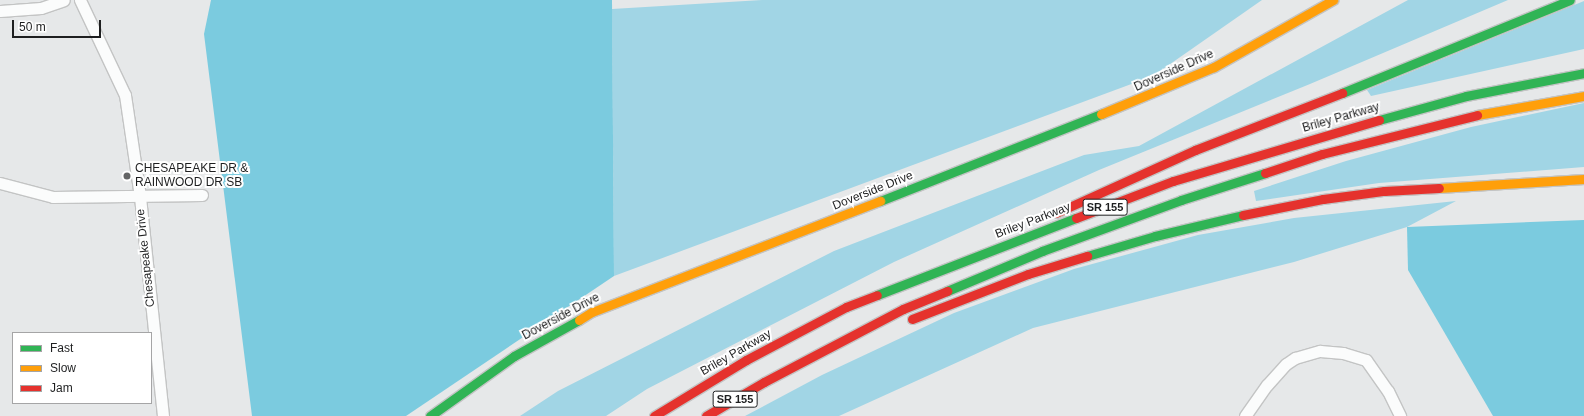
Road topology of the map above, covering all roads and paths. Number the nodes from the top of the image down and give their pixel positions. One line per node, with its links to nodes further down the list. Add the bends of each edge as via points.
1 (64, 0): 5 (street, via 41,8)
2 (80, 0): 11 (street, Chesapeake Drive, via 125,95)
3 (1333, 0): 19 (main road, Doverside Drive, via 1214,67 1167,88 592,312 514,356)
4 (1570, 0): 12 (main road, via 1333,97 1195,150)
5 (0, 11)
6 (1584, 73): 14 (main road, Briley Parkway / SR 155, via 1466,96 1317,137 1173,181)
7 (1584, 96): 17 (main road, SR 155, via 1466,117 1338,150 1181,200 1042,251 903,309)
8 (1584, 179): 15 (main road, via 1384,190 1246,214 1155,236 1028,274)
9 (0, 183): 11 (street, via 54,197)
10 (202, 195): 11 (street)
11 (140, 197): 18 (street, Chesapeake Drive)
12 (1043, 218)
13 (941, 260): 14 (main road)
14 (846, 306): 20 (main road, Briley Parkway / SR 155, via 746,360)
15 (903, 323)
16 (870, 338): 17 (main road)
17 (764, 382): 21 (main road, SR 155)
18 (162, 411)
19 (430, 416)
20 (654, 416)
21 (706, 416)
22 (1245, 416): 23 (street, via 1286,364 1295,358 1320,351 1343,353 1366,360 1388,391)
23 (1400, 416)

